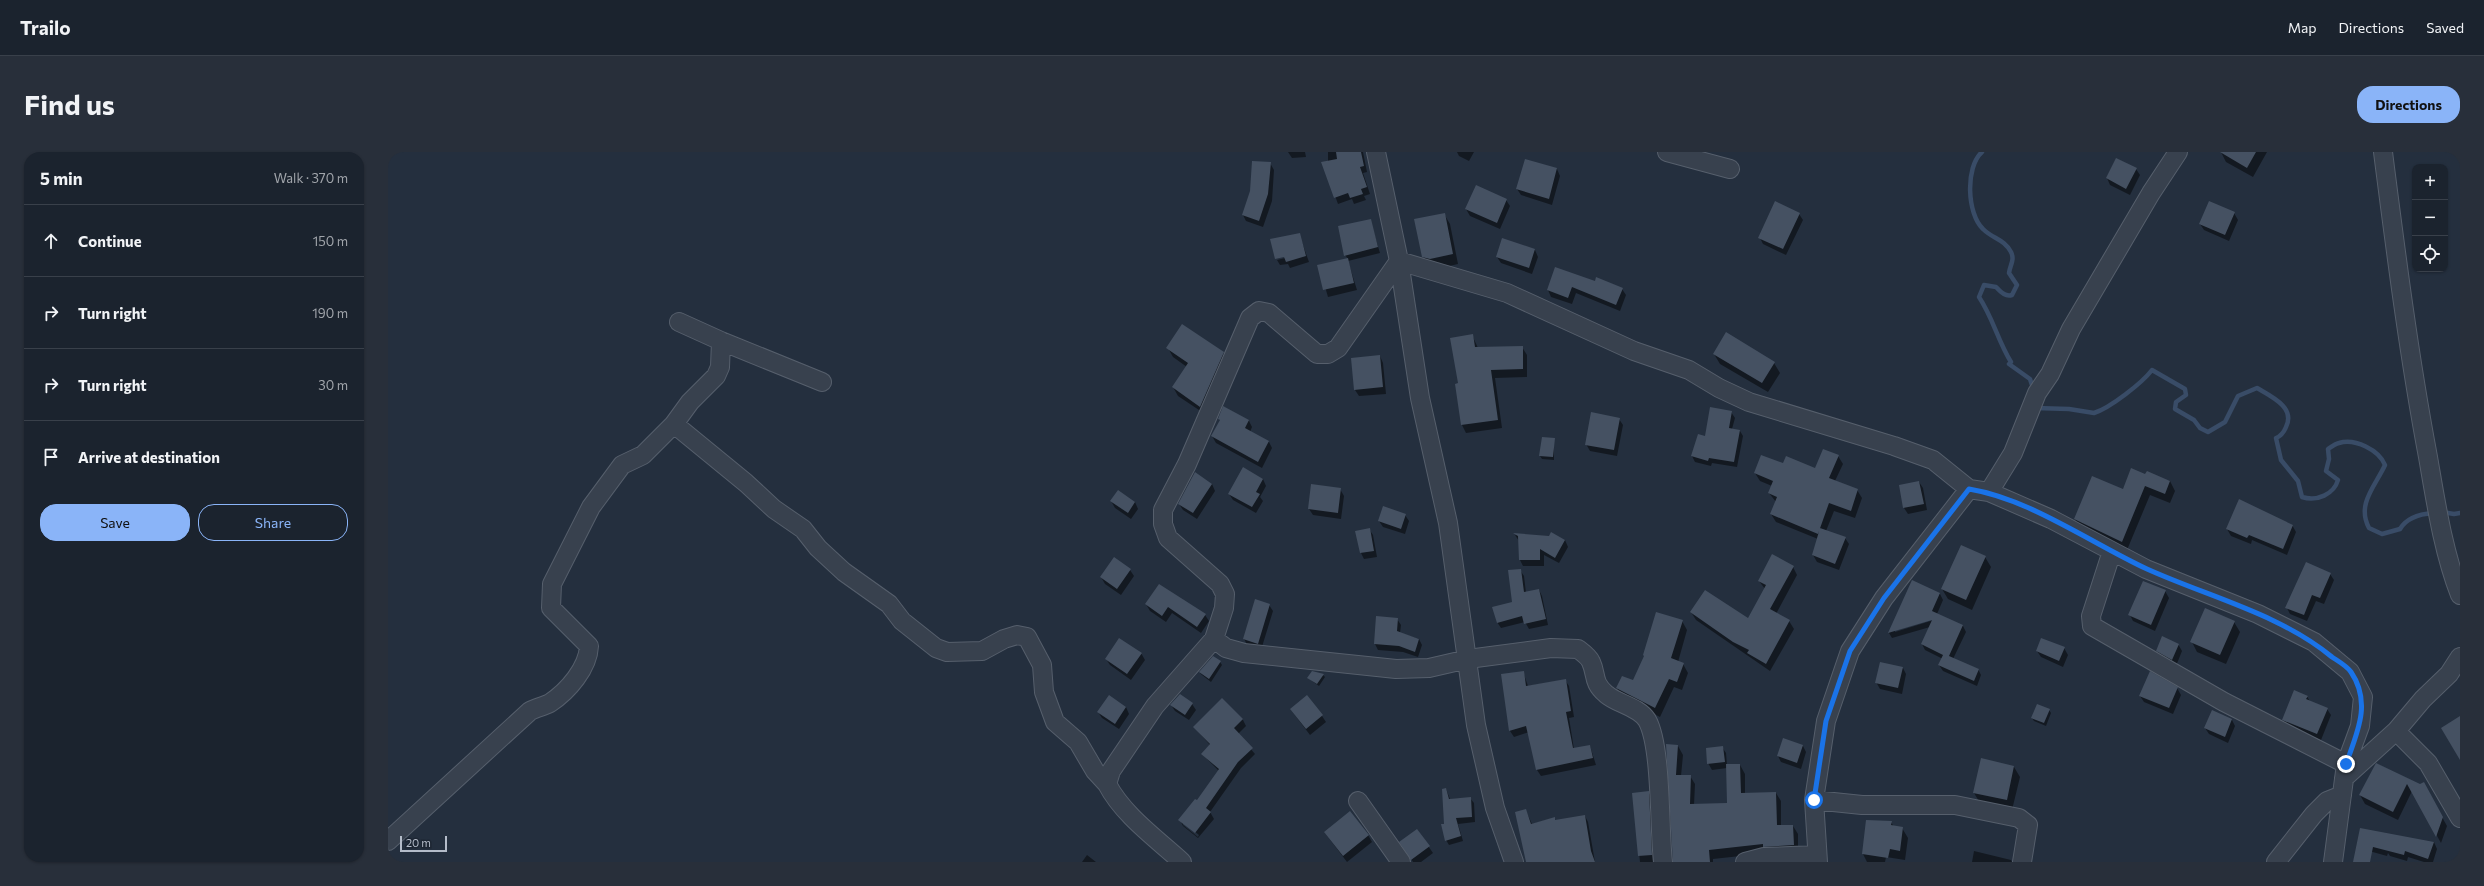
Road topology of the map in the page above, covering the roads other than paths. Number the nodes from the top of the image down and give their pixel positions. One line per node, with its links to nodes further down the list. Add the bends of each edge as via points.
1 (1376, 152): 6 (street)
2 (1667, 152): 5 (street)
3 (2178, 152): 12 (street, via 2071,330 2054,368 2037,393 2013,453)
4 (2383, 152): 14 (street, via 2410,361 2450,568)
5 (1730, 169)
6 (1399, 261): 11 (street, via 1507,293 1634,351 1689,370 1749,402 1933,460); 15 (street, via 1338,348 1328,354 1318,354 1269,313 1259,311 1250,318 1187,464 1163,510 1163,524 1168,538 1220,584 1225,594 1224,608); 17 (street, via 1420,398 1448,522)
7 (679, 322): 8 (street)
8 (721, 341): 9 (street); 10 (street, via 720,367 716,376 690,402)
9 (822, 382)
10 (674, 424): 20 (street, via 746,482 774,509 802,529 844,572 889,604 902,621 936,648 947,652 982,651 1004,639 1017,635 1027,637 1042,665 1044,692 1056,722 1078,742 1095,771); 24 (street, via 643,455 622,465 591,507 552,584 551,608 589,646 588,657 582,668 550,703 530,711)
11 (1969, 489): 12 (street); 21 (street, via 1884,598 1850,651 1826,721)
12 (1989, 492): 13 (street, via 2051,519)
13 (2112, 551): 19 (street, via 2091,616 2092,626 2224,702); 19 (street, via 2182,585 2258,614 2314,642 2350,672 2363,697 2360,726)
14 (2460, 595)
15 (1214, 639): 17 (street, via 1226,648 1244,653 1396,669 1429,668); 20 (street, via 1155,706 1111,771)
16 (2460, 657): 18 (street, via 2449,674 2423,699)
17 (1468, 658): 28 (street, via 1478,732 1495,808); 29 (street, via 1551,648 1578,649 1591,661 1594,680 1606,694 1630,707 1646,720 1653,742 1658,780)
18 (2396, 731): 19 (street); 23 (street, via 2415,747 2428,763)
19 (2344, 779): 32 (street); 33 (street)
20 (1107, 784): 26 (street, via 1112,794 1143,827)
21 (1814, 800): 25 (street); 31 (street, via 1862,805 1955,805 2019,818 2028,825)
22 (1358, 801): 27 (street)
23 (2459, 814)
24 (388, 841)
25 (1818, 859): 30 (street, via 1764,857)
26 (1182, 862)
27 (1401, 862)
28 (1514, 862)
29 (1663, 862)
30 (1745, 862)
31 (2022, 862)
32 (2276, 862)
33 (2333, 862)

